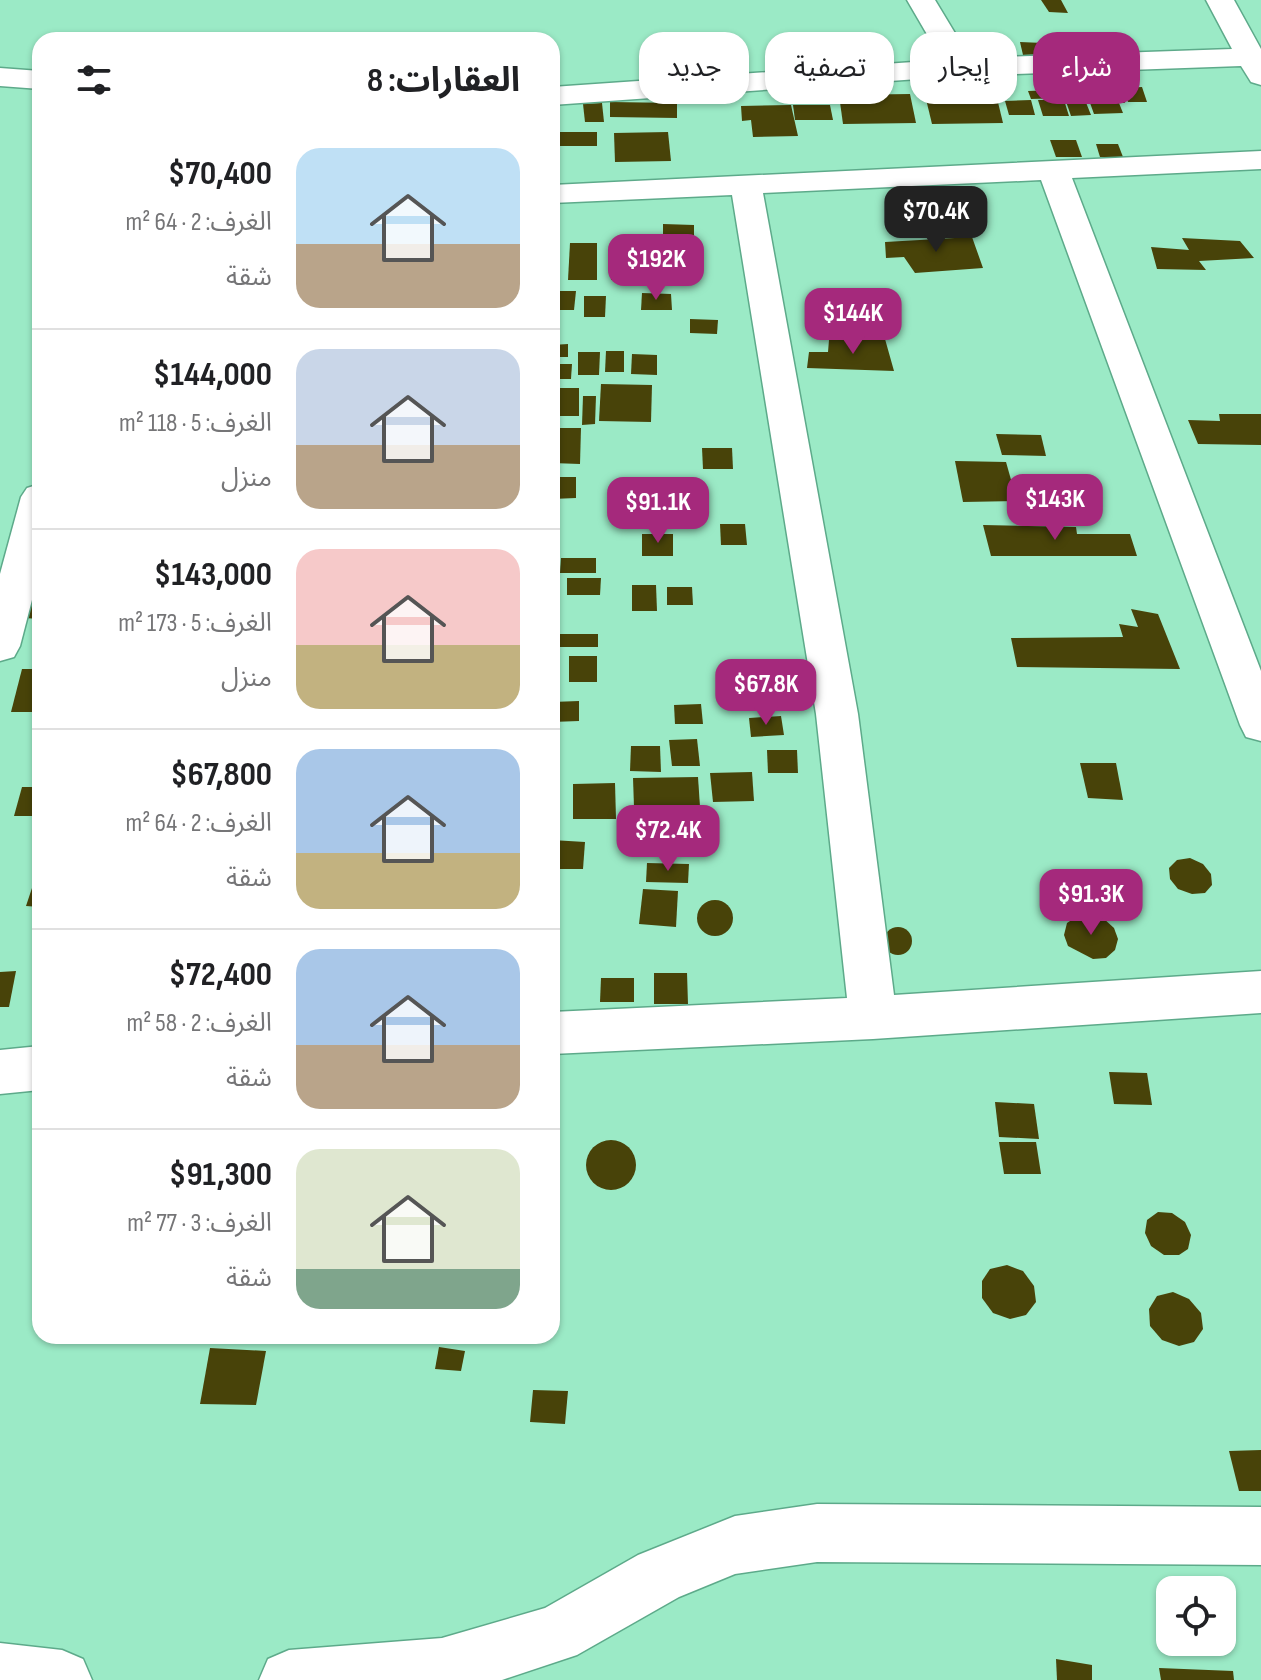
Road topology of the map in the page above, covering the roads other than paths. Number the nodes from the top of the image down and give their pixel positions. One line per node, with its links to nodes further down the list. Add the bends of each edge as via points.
1 (921, 0): 3 (street)
2 (1220, 0): 4 (street)
3 (940, 32)
4 (1255, 66): 5 (street)
5 (1017, 67)
6 (910, 71): 9 (street)
7 (0, 77): 8 (street)
8 (32, 79)
9 (560, 95)
10 (1261, 160): 11 (street)
11 (1054, 172): 12 (street); 16 (street)
12 (746, 184): 13 (street); 18 (street, via 837,714)
13 (560, 194)
14 (32, 527): 15 (street)
15 (0, 646)
16 (1261, 725)
17 (1261, 992): 18 (street)
18 (873, 1018): 19 (street)
19 (560, 1033)
20 (32, 1069): 21 (street)
21 (0, 1072)
22 (1261, 1536): 25 (street, via 817,1533 735,1545 659,1576 556,1634 442,1668)
23 (0, 1673): 24 (street)
24 (62, 1680)
25 (289, 1680)

